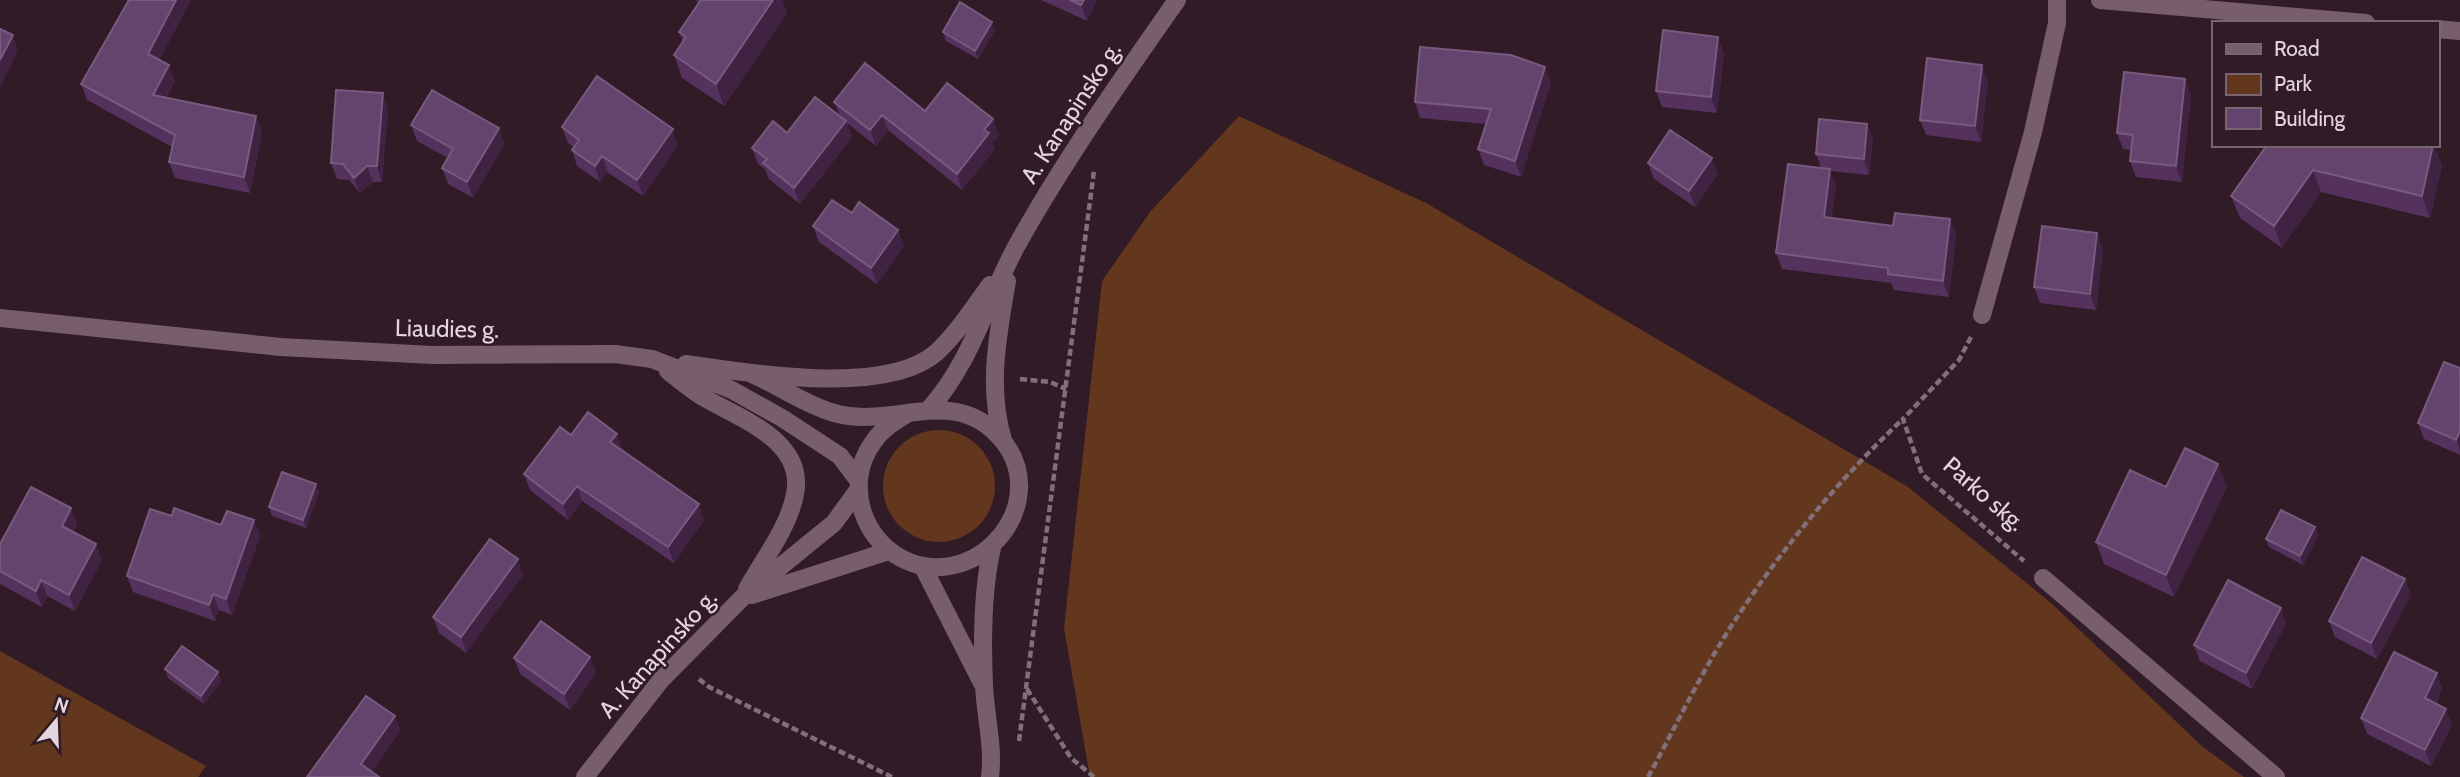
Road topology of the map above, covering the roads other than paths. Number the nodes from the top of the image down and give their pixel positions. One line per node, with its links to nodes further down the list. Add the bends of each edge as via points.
1 (1177, 0): 8 (street, A. Kanapinsko g., via 1073,149)
2 (2057, 0): 9 (street, via 2057,23 2033,132)
3 (2100, 0): 4 (street)
4 (2191, 3): 5 (street)
5 (2348, 21)
6 (2439, 29): 7 (street)
7 (2460, 32)
8 (1011, 256): 12 (street, via 963,322 922,362 843,380); 13 (street, via 963,365); 15 (street, via 994,376)
9 (1982, 315)
10 (0, 318): 11 (street, Liaudies g., via 281,347 432,355 615,354)
11 (652, 359): 12 (street); 16 (street, Liaudies g., via 730,389 782,418 840,456); 21 (street, via 698,394 760,427 793,466 796,493)
12 (752, 374): 14 (street, via 834,412 868,419)
13 (930, 408): 14 (street); 15 (street, via 976,417)
14 (907, 414): 16 (street, via 873,441 863,459)
15 (1003, 441): 17 (street, via 1013,458 1017,502 1008,527)
16 (858, 485): 18 (street, via 867,524); 21 (street, via 834,523)
17 (992, 548): 19 (street, via 947,568); 22 (street, via 986,574)
18 (889, 551): 19 (street); 21 (street)
19 (923, 567): 22 (street)
20 (2043, 578): 25 (street)
21 (742, 598): 23 (street, A. Kanapinsko g., via 679,662)
22 (984, 687): 24 (street)
23 (585, 777)
24 (990, 777)
25 (2276, 777)

